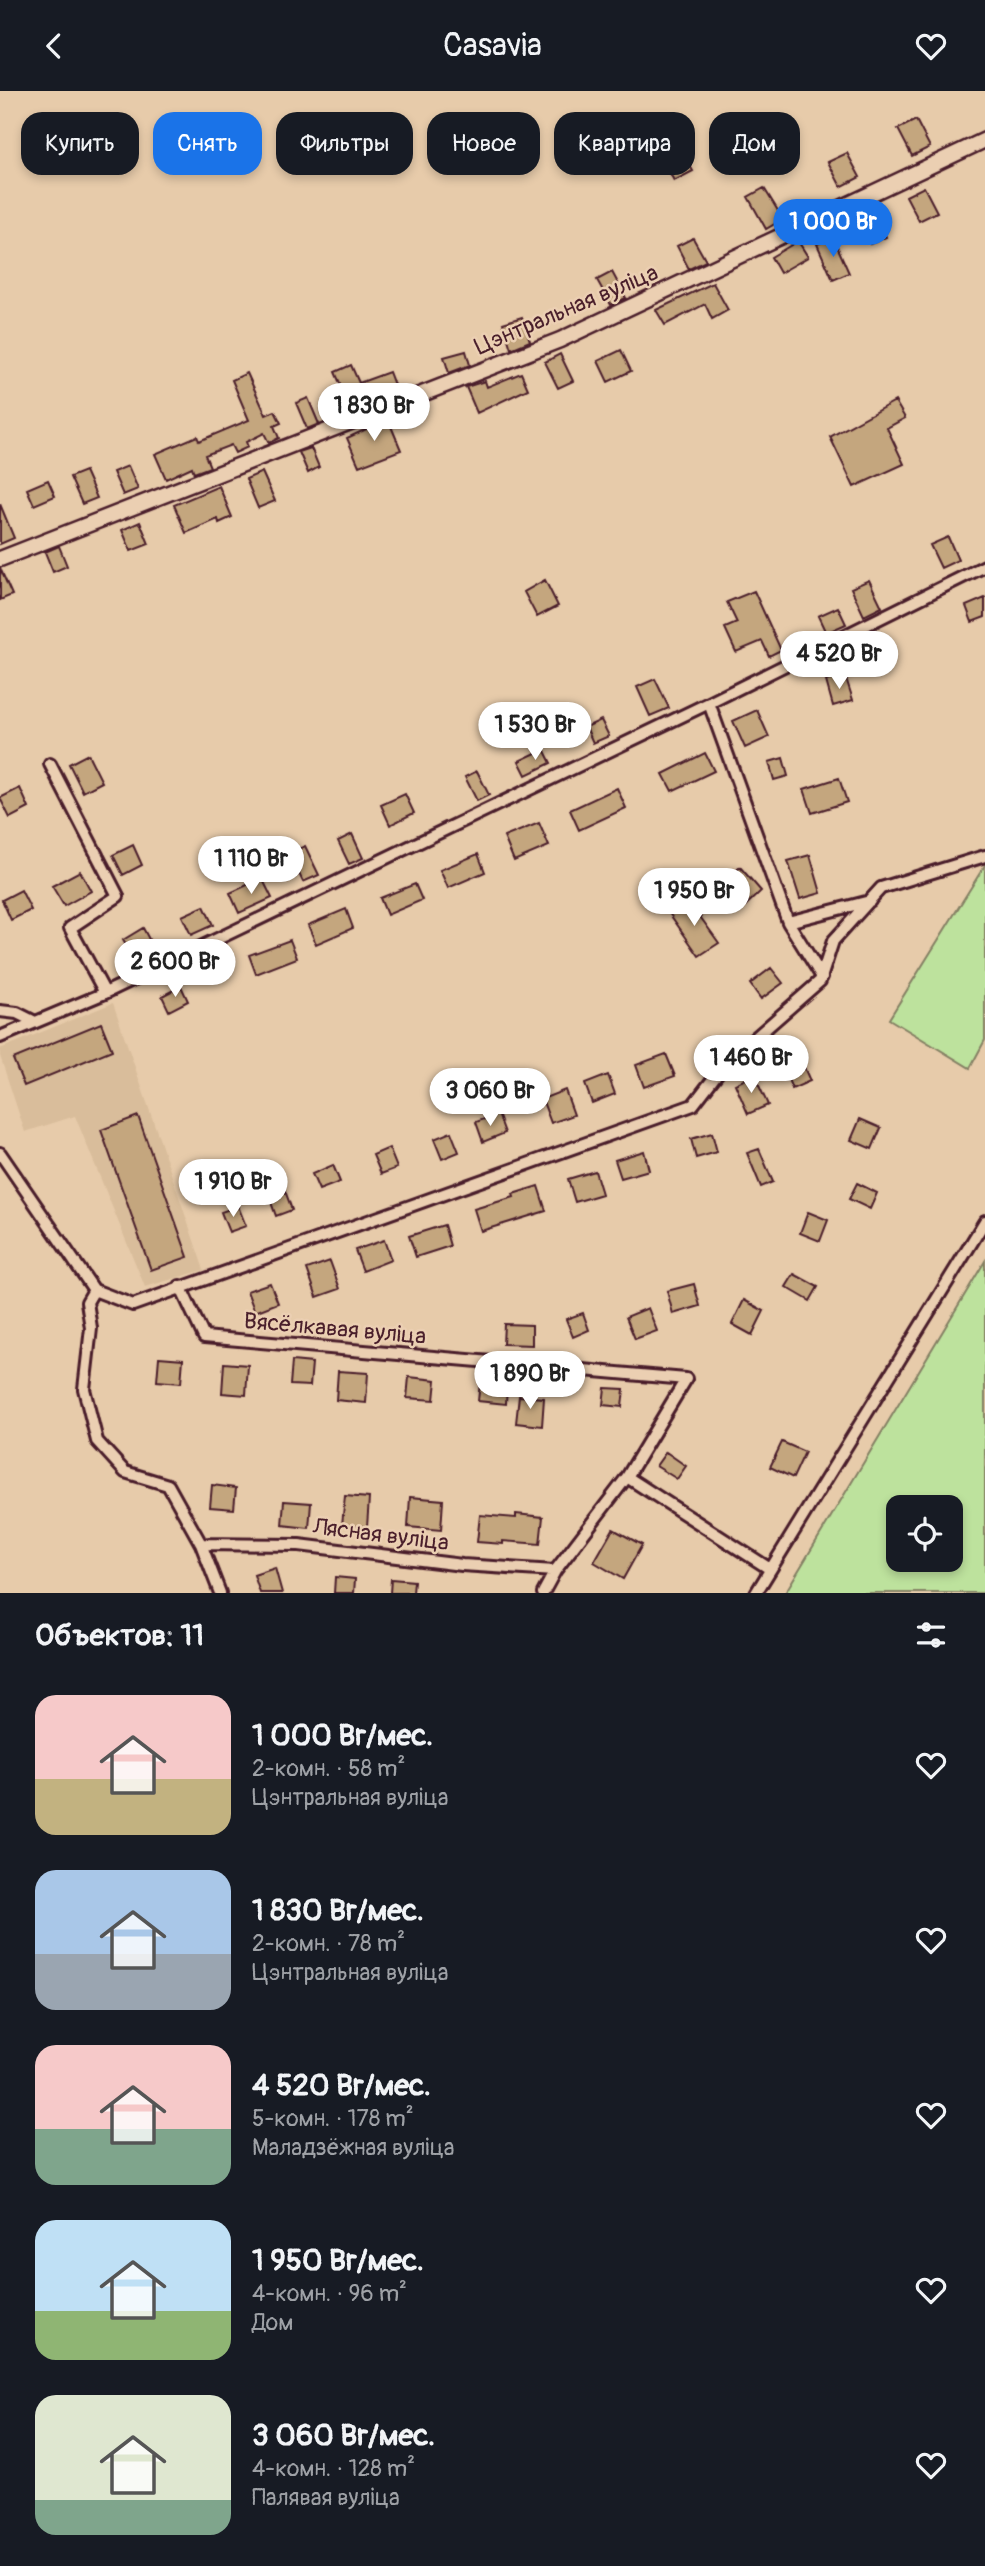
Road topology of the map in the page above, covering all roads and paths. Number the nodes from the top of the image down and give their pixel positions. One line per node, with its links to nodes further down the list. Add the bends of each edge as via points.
1 (985, 140): 2 (street, Цэнтральная вуліца, via 560,340)
2 (0, 559)
3 (985, 566): 4 (street)
4 (709, 703): 8 (street); 10 (street)
5 (50, 764): 10 (street, via 118,896 70,928)
6 (985, 856): 7 (street, via 881,888)
7 (870, 901): 8 (street); 9 (street, via 833,941)
8 (788, 922): 9 (street)
9 (822, 977): 16 (street, via 723,1066 693,1105)
10 (105, 993): 12 (street)
11 (0, 1011): 12 (street)
12 (35, 1022): 13 (street)
13 (0, 1037)
14 (0, 1153): 17 (street)
15 (985, 1221): 20 (street)
16 (180, 1286): 17 (street, via 133,1305); 18 (street, Вясёлкавая вуліца, via 204,1337 686,1379)
17 (94, 1290): 19 (street, via 87,1302 91,1328 84,1389 97,1441 125,1472 168,1485)
18 (627, 1477): 20 (street); 21 (street)
19 (201, 1544): 21 (street, Лясная вуліца, via 299,1545); 22 (street)
20 (770, 1569): 24 (street)
21 (555, 1571): 23 (street)
22 (220, 1593)
23 (543, 1593)
24 (756, 1593)

